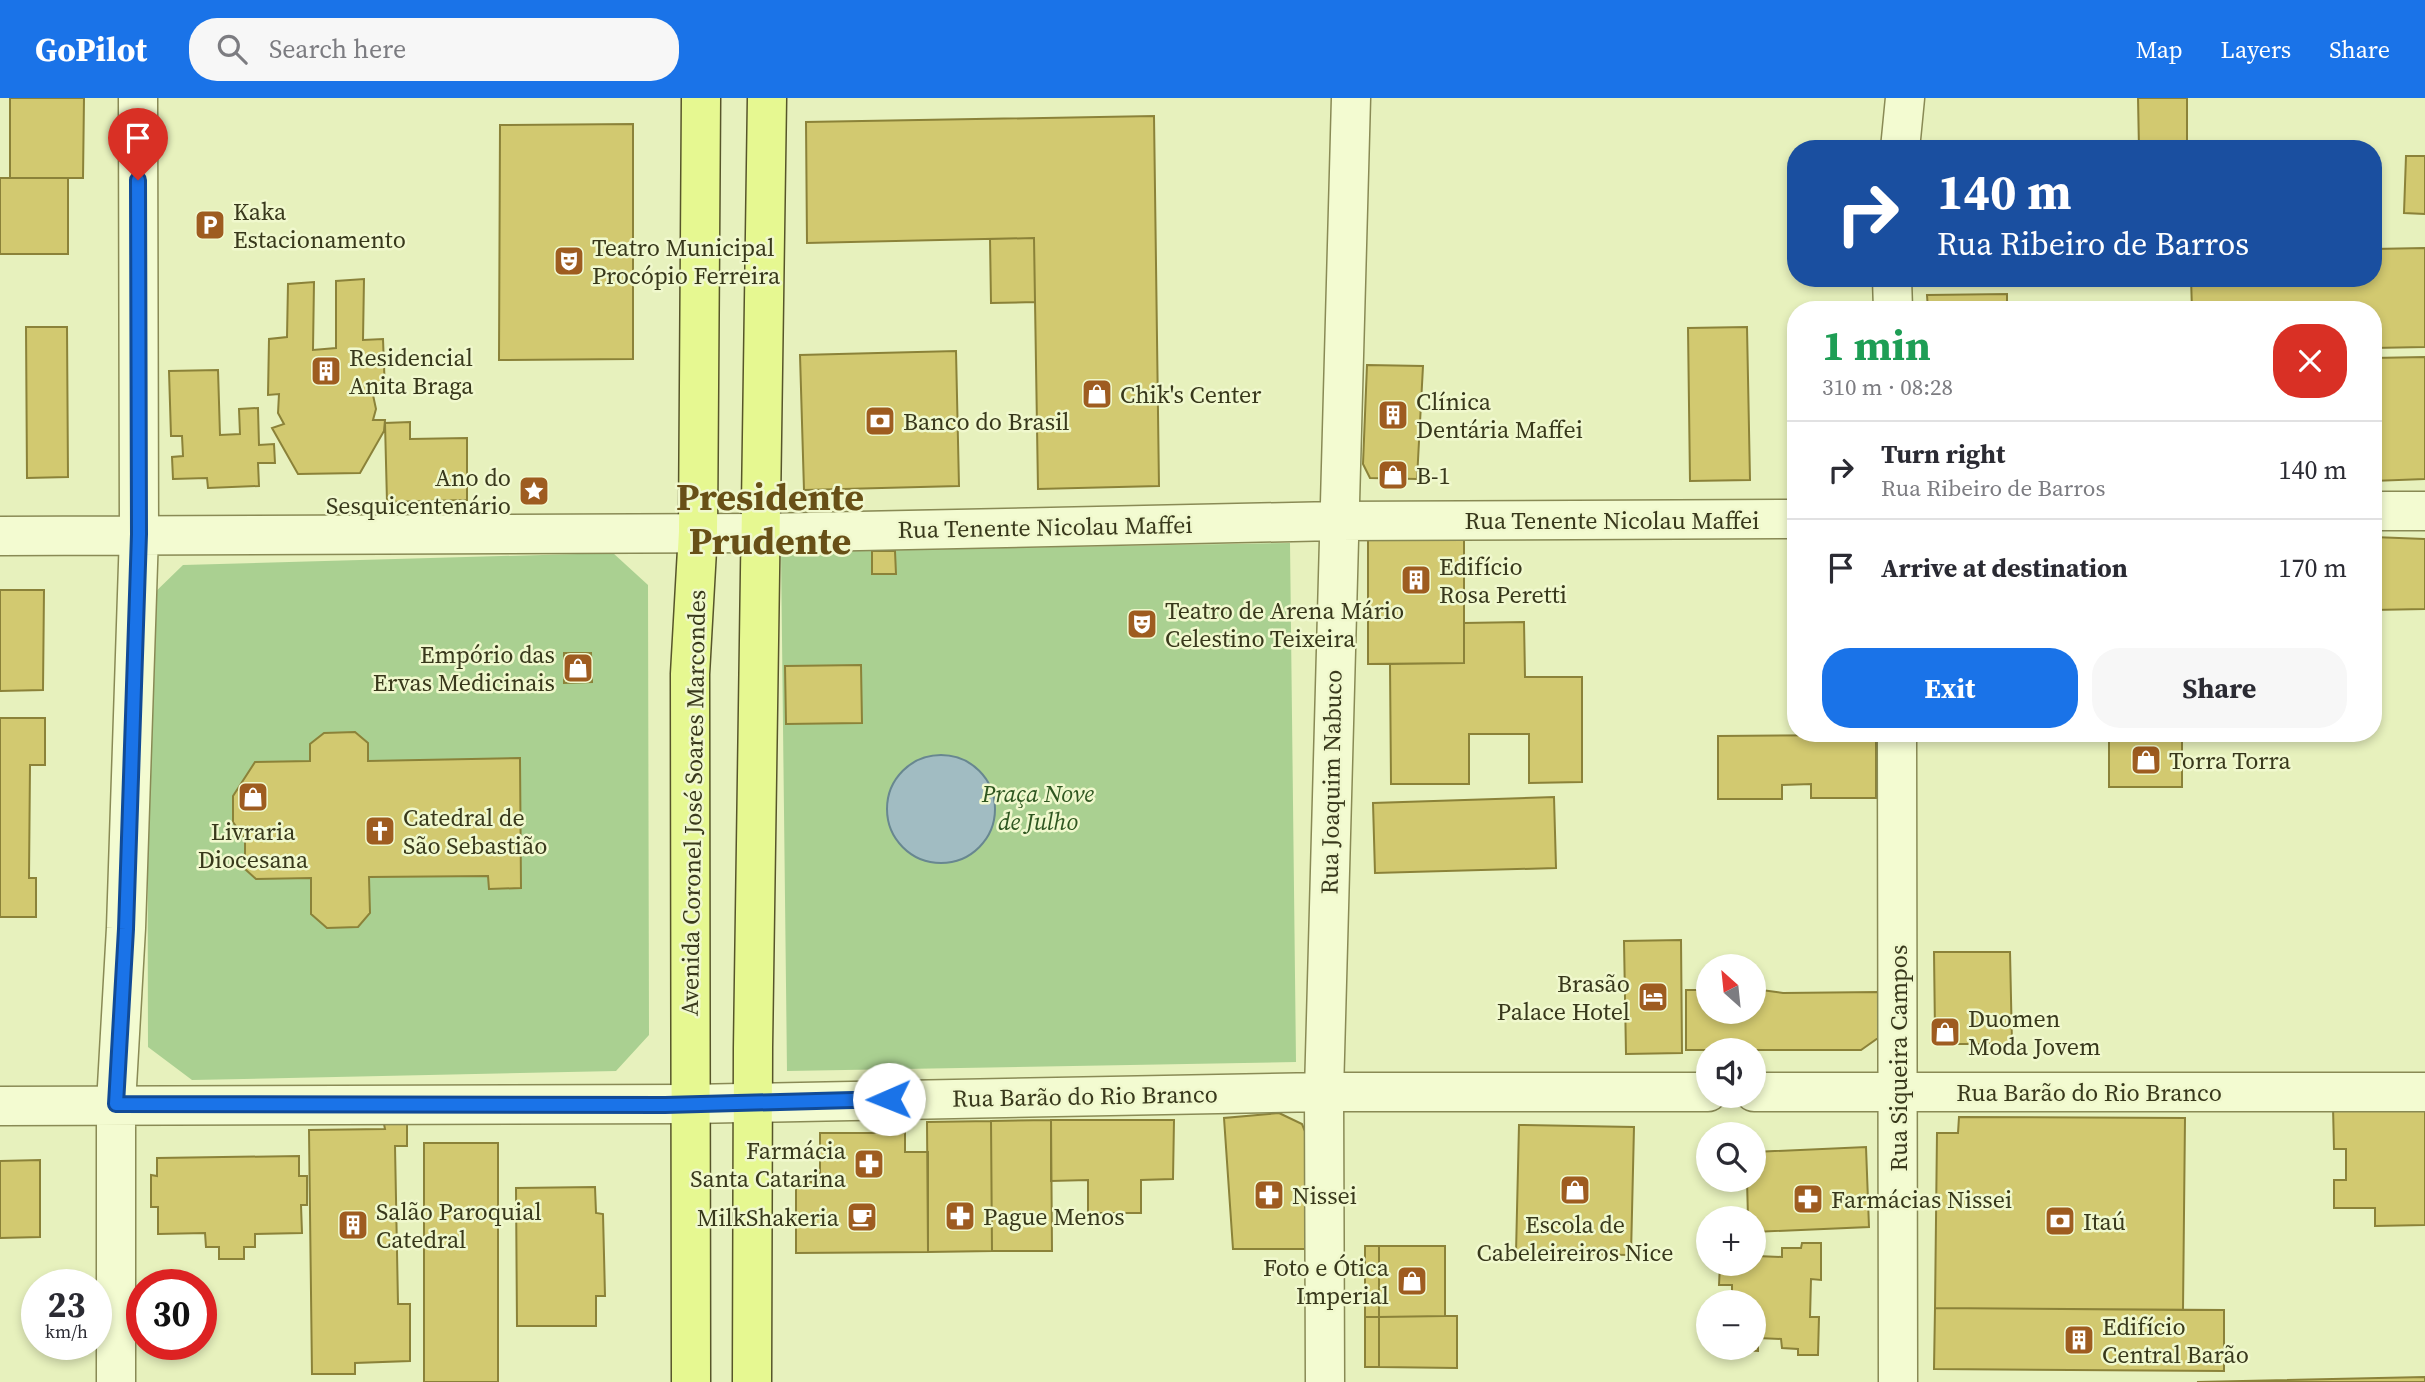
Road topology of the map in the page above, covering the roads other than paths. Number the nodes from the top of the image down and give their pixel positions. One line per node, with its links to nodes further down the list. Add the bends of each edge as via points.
1 (138, 98): 13 (street)
2 (701, 98): 11 (main road, Avenida Coronel José Soares Marcondes)
3 (767, 98): 12 (main road)
4 (1350, 98): 10 (street, Rua Joaquim Nabuco)
5 (1905, 98): 6 (street)
6 (1901, 140)
7 (2425, 510): 8 (street)
8 (2382, 511)
9 (1787, 519): 10 (street, Rua Tenente Nicolau Maffei)
10 (1337, 521): 12 (street, Rua Tenente Nicolau Maffei); 16 (street, Rua Joaquim Nabuco)
11 (698, 532): 12 (street, Rua Tenente Nicolau Maffei); 13 (street, Rua Tenente Nicolau Maffei); 23 (main road, Avenida Coronel José Soares Marcondes, via 690,674)
12 (761, 533): 21 (main road)
13 (139, 534): 14 (street, Rua Tenente Nicolau Maffei); 22 (street)
14 (0, 536)
15 (1897, 742): 20 (street, Rua Siqueira Campos)
16 (1324, 1092): 17 (street, Rua Barão do Rio Branco); 21 (street, Rua Barão do Rio Branco); 28 (street, Rua Joaquim Nabuco)
17 (1696, 1092)
18 (1766, 1092): 20 (street, Rua Barão do Rio Branco)
19 (2425, 1092): 20 (street, Rua Barão do Rio Branco)
20 (1898, 1093): 29 (street, Rua Siqueira Campos)
21 (753, 1101): 23 (street, Rua Barão do Rio Branco); 27 (main road)
22 (116, 1104): 23 (street, Rua Barão do Rio Branco); 24 (street, Rua Barão do Rio Branco); 25 (street)
23 (691, 1104): 26 (main road, Avenida Coronel José Soares Marcondes)
24 (0, 1106)
25 (117, 1382)
26 (691, 1382)
27 (752, 1382)
28 (1325, 1382)
29 (1898, 1382)

